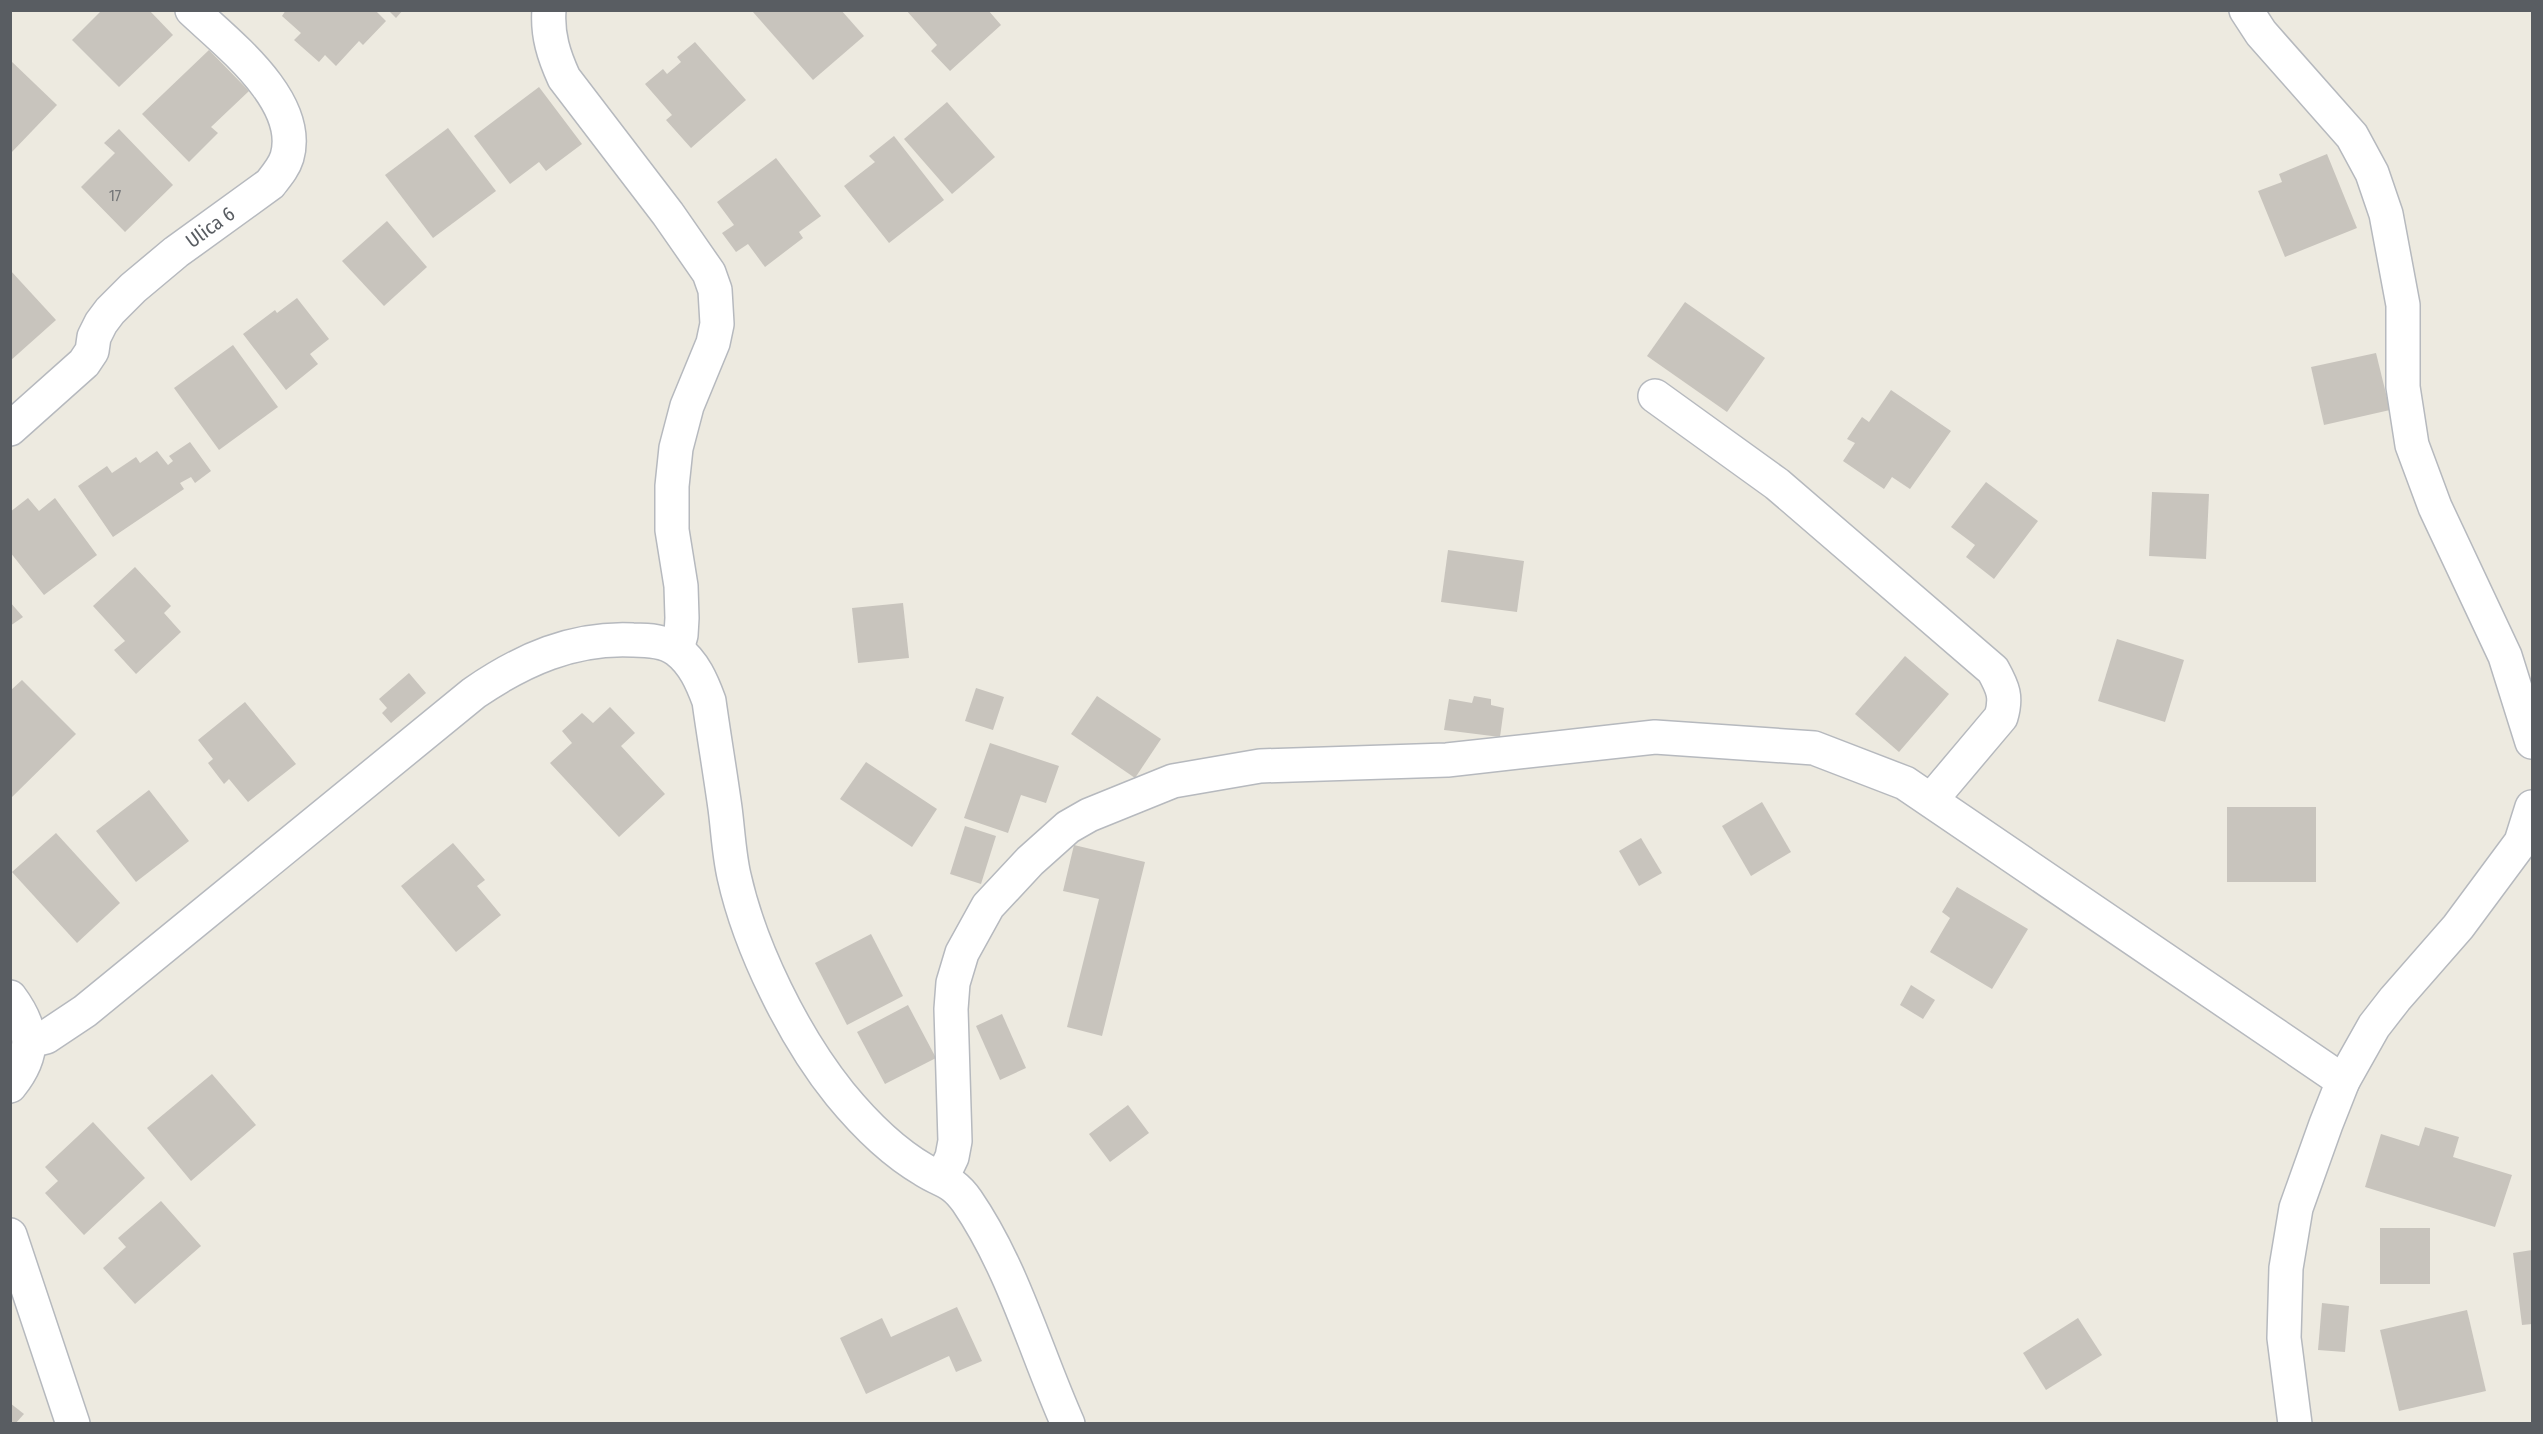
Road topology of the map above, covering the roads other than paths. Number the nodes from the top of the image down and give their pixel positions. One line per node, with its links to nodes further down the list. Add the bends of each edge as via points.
1 (192, 10): 5 (street, Ulica 6, via 255,70 279,104 290,141 282,170 270,184 176,252 134,288 101,322 84,363)
2 (549, 10): 6 (street, via 554,57 564,78 668,214 709,273 715,290 717,324 713,343 687,406 676,448 672,530 682,618)
3 (2246, 10): 7 (street, via 2261,33 2352,136 2372,173 2386,214 2403,305 2403,387 2412,445 2435,507 2505,656)
4 (1655, 396): 8 (street, via 1777,484 1993,670 2005,695 2001,717)
5 (10, 429)
6 (677, 650): 11 (street, via 656,640 593,641 532,658 507,671 437,723 86,1011 46,1037); 14 (street, via 701,680 709,701 734,874 743,909 783,1001 805,1043 841,1095 883,1139 925,1171)
7 (2532, 742)
8 (1931, 800): 12 (street); 14 (street, via 1905,783 1814,748 1656,737 1447,760 1260,766 1173,781 1068,827 1005,886 974,927 954,983 951,1009 955,1141)
9 (2532, 807): 12 (street, via 2521,842 2458,927 2374,1026)
10 (10, 997): 11 (street, via 27,1024)
11 (30, 1041): 13 (street, via 27,1059)
12 (2343, 1082): 18 (street, via 2296,1208 2290,1242 2284,1338)
13 (10, 1086)
14 (942, 1178): 17 (street, via 966,1200 982,1225 1019,1301)
15 (10, 1235): 16 (street)
16 (73, 1424)
17 (1068, 1424)
18 (2295, 1424)

